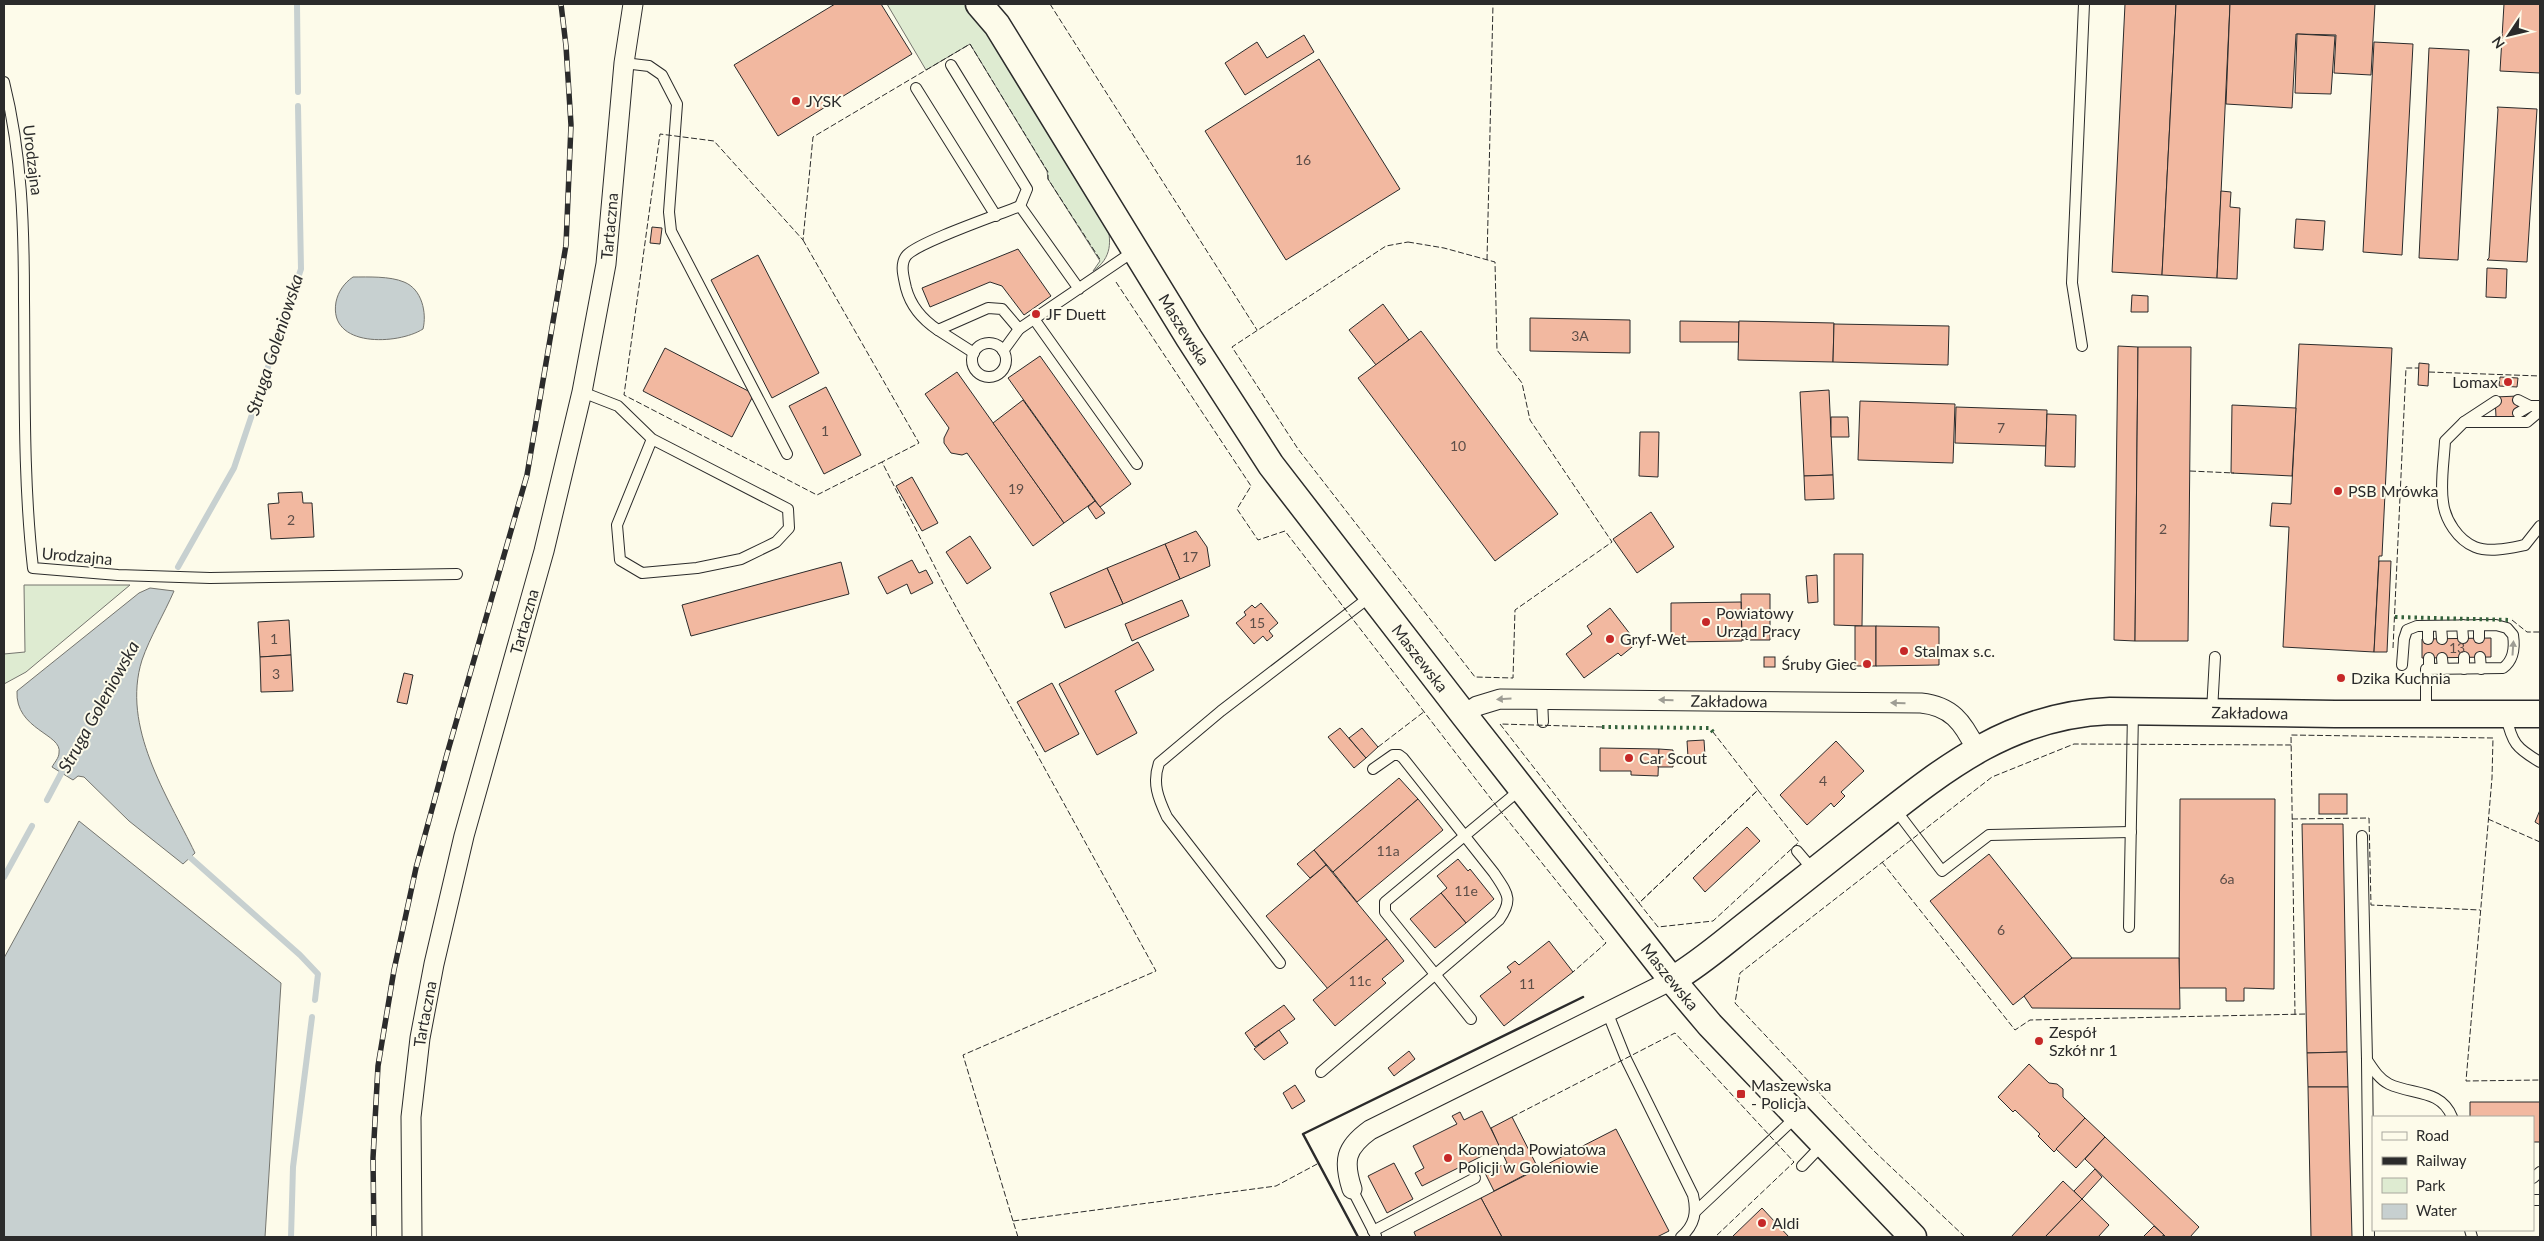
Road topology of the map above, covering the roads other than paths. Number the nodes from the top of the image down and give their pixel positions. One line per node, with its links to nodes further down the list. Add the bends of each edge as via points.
1 (633, 4): 5 (street, Tartaczna)
2 (979, 4): 4 (street, Maszewska)
3 (2084, 4): 16 (lane, via 2072,284)
4 (993, 14): 11 (street, Maszewska)
5 (624, 63): 19 (street, Tartaczna, via 606,264); 29 (lane, via 648,66 662,75 677,104 669,212 671,232)
6 (951, 65): 9 (lane, via 1027,189)
7 (4, 82): 32 (lane, Urodzajna, via 12,115 24,204 26,507 33,568 210,578)
8 (916, 88): 10 (lane)
9 (1020, 206): 10 (lane); 12 (lane)
10 (996, 216): 15 (lane, via 923,245 907,256 902,269 907,291 922,319)
11 (1135, 251): 12 (lane); 33 (street, Maszewska, via 1272,465)
12 (1079, 289): 13 (lane)
13 (1034, 319): 14 (lane); 30 (lane)
14 (1020, 329): 15 (lane, via 1002,309 988,308); 17 (lane)
15 (938, 330): 18 (lane)
16 (2082, 346)
17 (1003, 351): 18 (lane, via 990,343 980,346); 18 (lane, via 1004,368 990,377 975,370)
18 (974, 353)
19 (582, 392): 28 (lane, via 618,406); 86 (street, Tartaczna, via 544,551 464,836 434,964 420,1038 411,1117)
20 (2518, 400): 23 (lane)
21 (2496, 401): 22 (lane)
22 (2486, 406): 25 (lane); 27 (lane)
23 (2535, 406): 26 (lane)
24 (2540, 411): 27 (lane, via 2527,422)
25 (2496, 413)
26 (2518, 413)
27 (2464, 422): 31 (lane, via 2445,441 2442,502 2446,517 2457,534 2476,547 2501,550 2525,545)
28 (652, 439): 28 (lane, via 788,509 789,528 776,542 741,560 642,573 620,560 617,525)
29 (787, 454)
30 (1137, 464)
31 (2540, 526)
32 (457, 574)
33 (1371, 595): 55 (street, Maszewska); 71 (lane, via 1180,745 1159,763 1154,776 1156,794 1167,817)
34 (2462, 625): 35 (lane); 37 (lane); 38 (lane)
35 (2479, 625): 39 (lane); 51 (lane, one-way to 35, via 2503,668 2509,664 2515,646 2513,635 2507,628)
36 (2428, 626): 37 (lane); 40 (lane); 47 (lane, via 2408,630)
37 (2441, 626): 41 (lane)
38 (2463, 638)
39 (2479, 638)
40 (2428, 639)
41 (2442, 639)
42 (2215, 657): 54 (lane)
43 (2480, 657): 51 (lane)
44 (2428, 658): 48 (lane)
45 (2442, 658): 49 (lane)
46 (2464, 658): 50 (lane)
47 (2402, 665)
48 (2427, 669): 49 (lane); 56 (lane)
49 (2443, 669): 50 (lane)
50 (2464, 669): 51 (lane)
51 (2481, 669)
52 (1542, 698): 55 (street, Zakładowa, one-way to 55, via 1491,700); 59 (lane); 60 (street, Zakładowa, one-way to 52, via 1961,723 1937,704)
53 (2133, 711): 54 (street, Zakładowa); 60 (street, Zakładowa, via 2092,712 2053,720 2016,731); 65 (lane)
54 (2212, 711): 56 (street, Zakładowa)
55 (1464, 715): 63 (street, Maszewska)
56 (2426, 715): 58 (street, Zakładowa)
57 (2537, 715): 58 (street, Zakładowa)
58 (2506, 716): 61 (lane, via 2510,738 2521,751)
59 (1543, 722)
60 (1976, 749): 64 (street, Zakładowa, via 1934,776)
61 (2540, 762)
62 (1373, 770): 66 (lane, via 1393,755 1399,755)
63 (1521, 789): 66 (lane); 73 (street, Maszewska)
64 (1894, 808): 65 (lane, via 1942,871 1989,835); 69 (street, Zakładowa)
65 (2131, 832): 70 (lane)
66 (1465, 835): 72 (lane, via 1508,893 1508,903 1499,920); 72 (lane, via 1385,902 1384,912)
67 (2362, 836): 76 (lane)
68 (1797, 851): 69 (lane)
69 (1814, 871): 73 (street, Zakładowa)
70 (2129, 927)
71 (1280, 963)
72 (1436, 975): 75 (lane); 77 (lane)
73 (1672, 980): 74 (street); 78 (street, Maszewska, via 1710,1026)
74 (1608, 1014): 83 (street, via 1370,1130 1356,1140 1349,1152 1345,1168); 84 (lane, via 1626,1059 1693,1195)
75 (1471, 1019)
76 (2367, 1060): 79 (lane, via 2388,1084 2438,1098); 89 (lane)
77 (1321, 1072)
78 (1797, 1116): 80 (street, Maszewska); 84 (lane)
79 (2452, 1116)
80 (1823, 1144): 81 (lane); 88 (street, Maszewska)
81 (1802, 1166)
82 (1475, 1178): 85 (lane)
83 (1352, 1189): 85 (lane)
84 (1696, 1211): 87 (lane, via 1690,1230)
85 (1375, 1234)
86 (412, 1237)
87 (1681, 1237)
88 (1913, 1237)
89 (2369, 1237)

